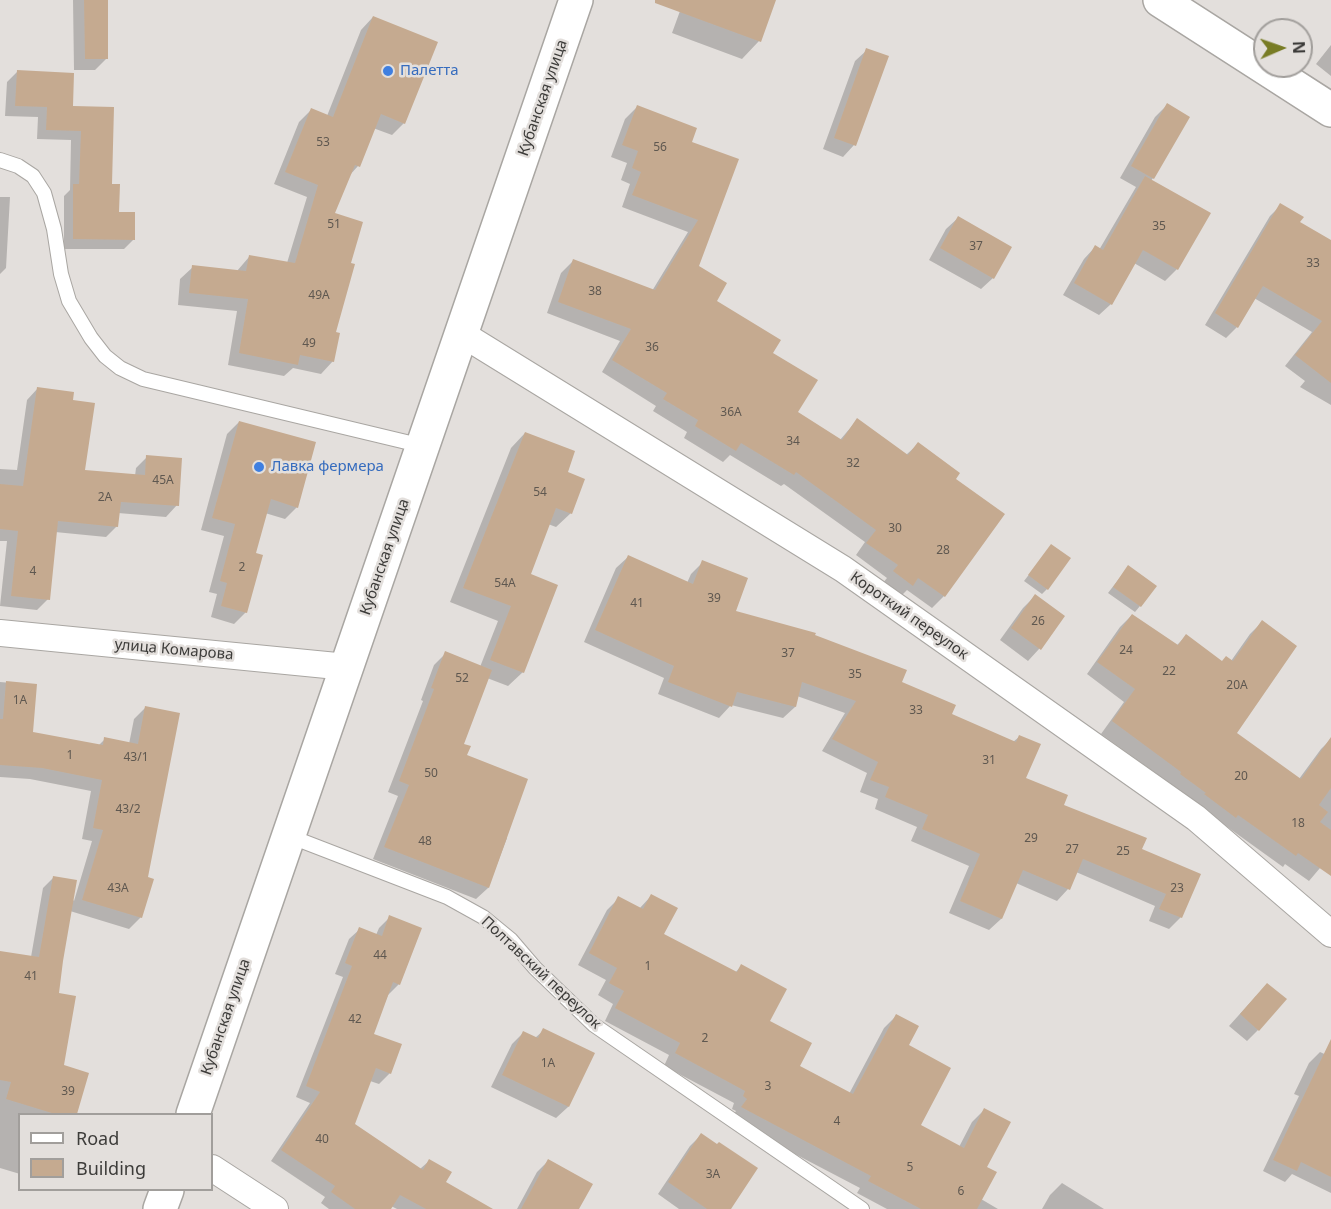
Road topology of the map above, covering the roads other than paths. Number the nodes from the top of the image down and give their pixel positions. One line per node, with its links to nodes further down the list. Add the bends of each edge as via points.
1 (576, 0): 5 (street, Кубанская улица)
2 (1160, 0): 3 (street)
3 (1331, 110)
4 (0, 160): 6 (lane, via 33,176 44,193 69,301 91,338 120,368 143,379)
5 (462, 334): 6 (street, Кубанская улица); 10 (street, Короткий переулок, via 843,570 1196,818)
6 (423, 446): 8 (street, Кубанская улица)
7 (0, 633): 8 (street, улица Комарова)
8 (347, 666): 9 (street, Кубанская улица)
9 (289, 836): 11 (street, Кубанская улица); 16 (lane, Полтавский переулок, via 447,897 483,917 511,940 594,1025)
10 (1331, 934)
11 (193, 1113)
12 (213, 1169): 15 (street)
13 (167, 1191): 14 (street)
14 (160, 1209)
15 (275, 1209)
16 (862, 1209)

